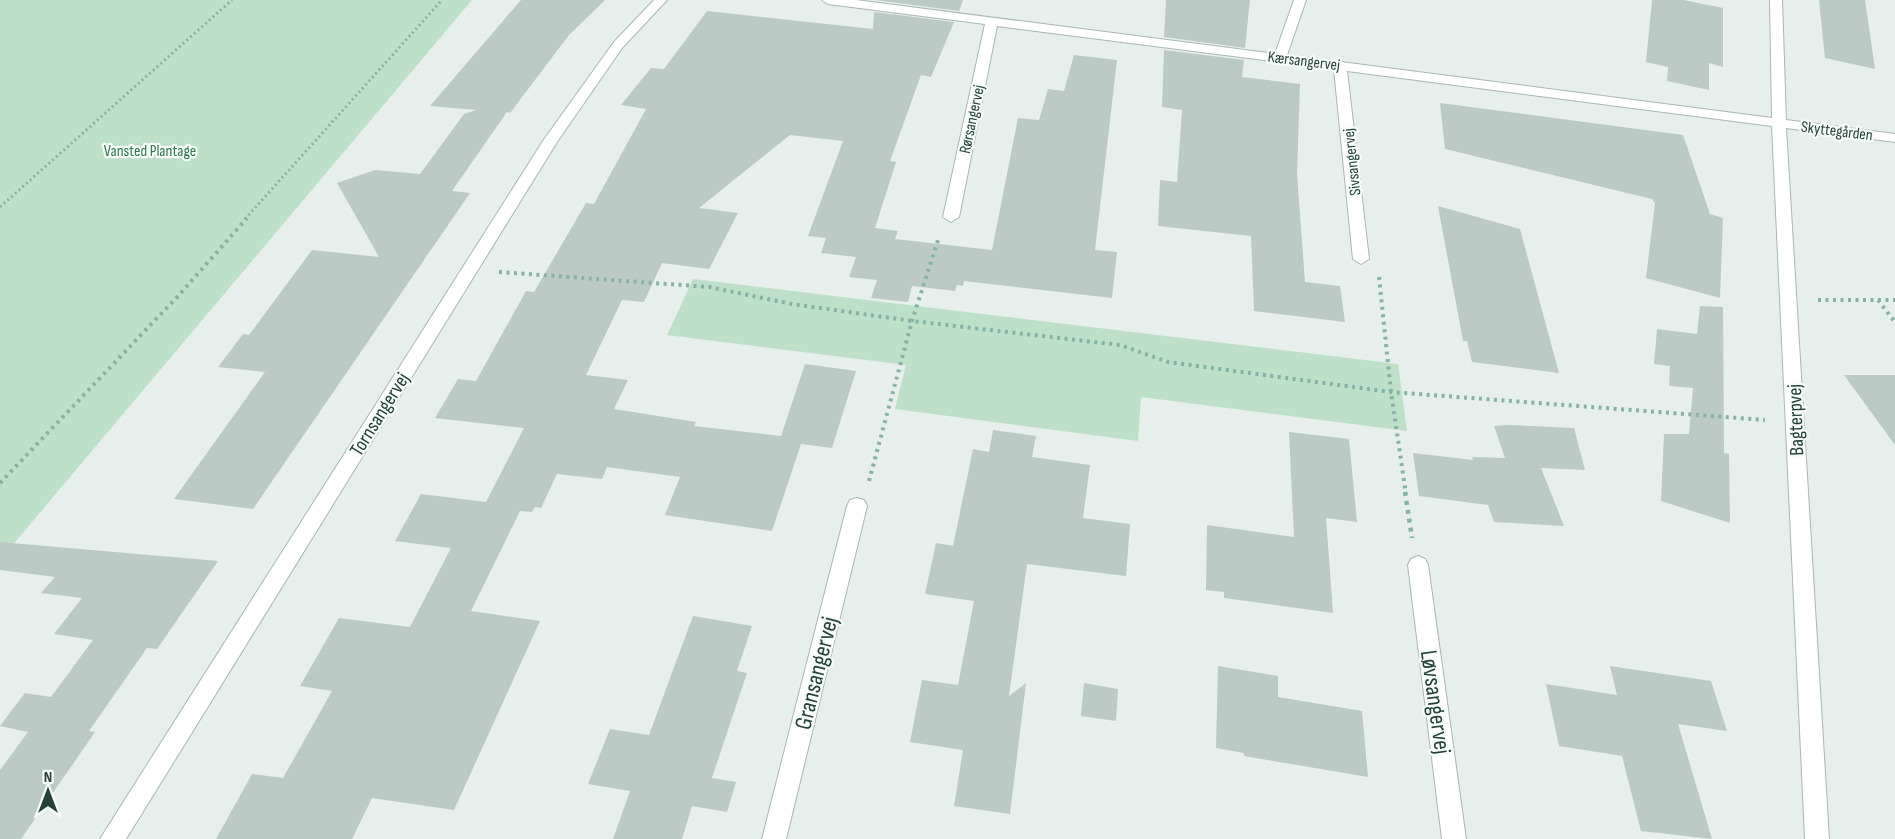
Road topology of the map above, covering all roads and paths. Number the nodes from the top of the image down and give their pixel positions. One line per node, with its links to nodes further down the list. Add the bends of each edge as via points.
1 (232, 0): 12 (path)
2 (442, 0): 23 (path, via 179,295)
3 (661, 0): 15 (street, Tornsangervej, via 618,45 550,141)
4 (828, 0): 7 (street, Kærsangervej)
5 (1300, 0): 8 (street)
6 (1776, 0): 10 (street, Bagterpvej)
7 (992, 20): 8 (street, Kærsangervej); 13 (street, Rørsangervej)
8 (1280, 57): 9 (street, Kærsangervej)
9 (1340, 65): 10 (street, Kærsangervej); 14 (street, Sivsangervej)
10 (1779, 123): 11 (street, Skyttegården); 16 (street, Bagterpvej)
11 (1895, 138)
12 (0, 207)
13 (951, 217): 19 (path, via 944,221)
14 (1361, 259): 21 (path, via 1378,276)
15 (469, 271): 19 (path, via 708,287); 26 (street, Tornsangervej)
16 (1790, 299): 17 (path); 22 (street, Bagterpvej)
17 (1878, 300): 18 (path); 20 (path)
18 (1895, 300)
19 (912, 321): 21 (path, via 1120,345 1168,362); 24 (path, via 867,491)
20 (1895, 322)
21 (1391, 392): 22 (path); 25 (path)
22 (1795, 422): 29 (street, Bagterpvej)
23 (0, 483)
24 (857, 506): 27 (street, Gransangervej)
25 (1418, 565): 28 (street, Løvsangervej)
26 (112, 839)
27 (774, 839)
28 (1454, 839)
29 (1817, 839)

